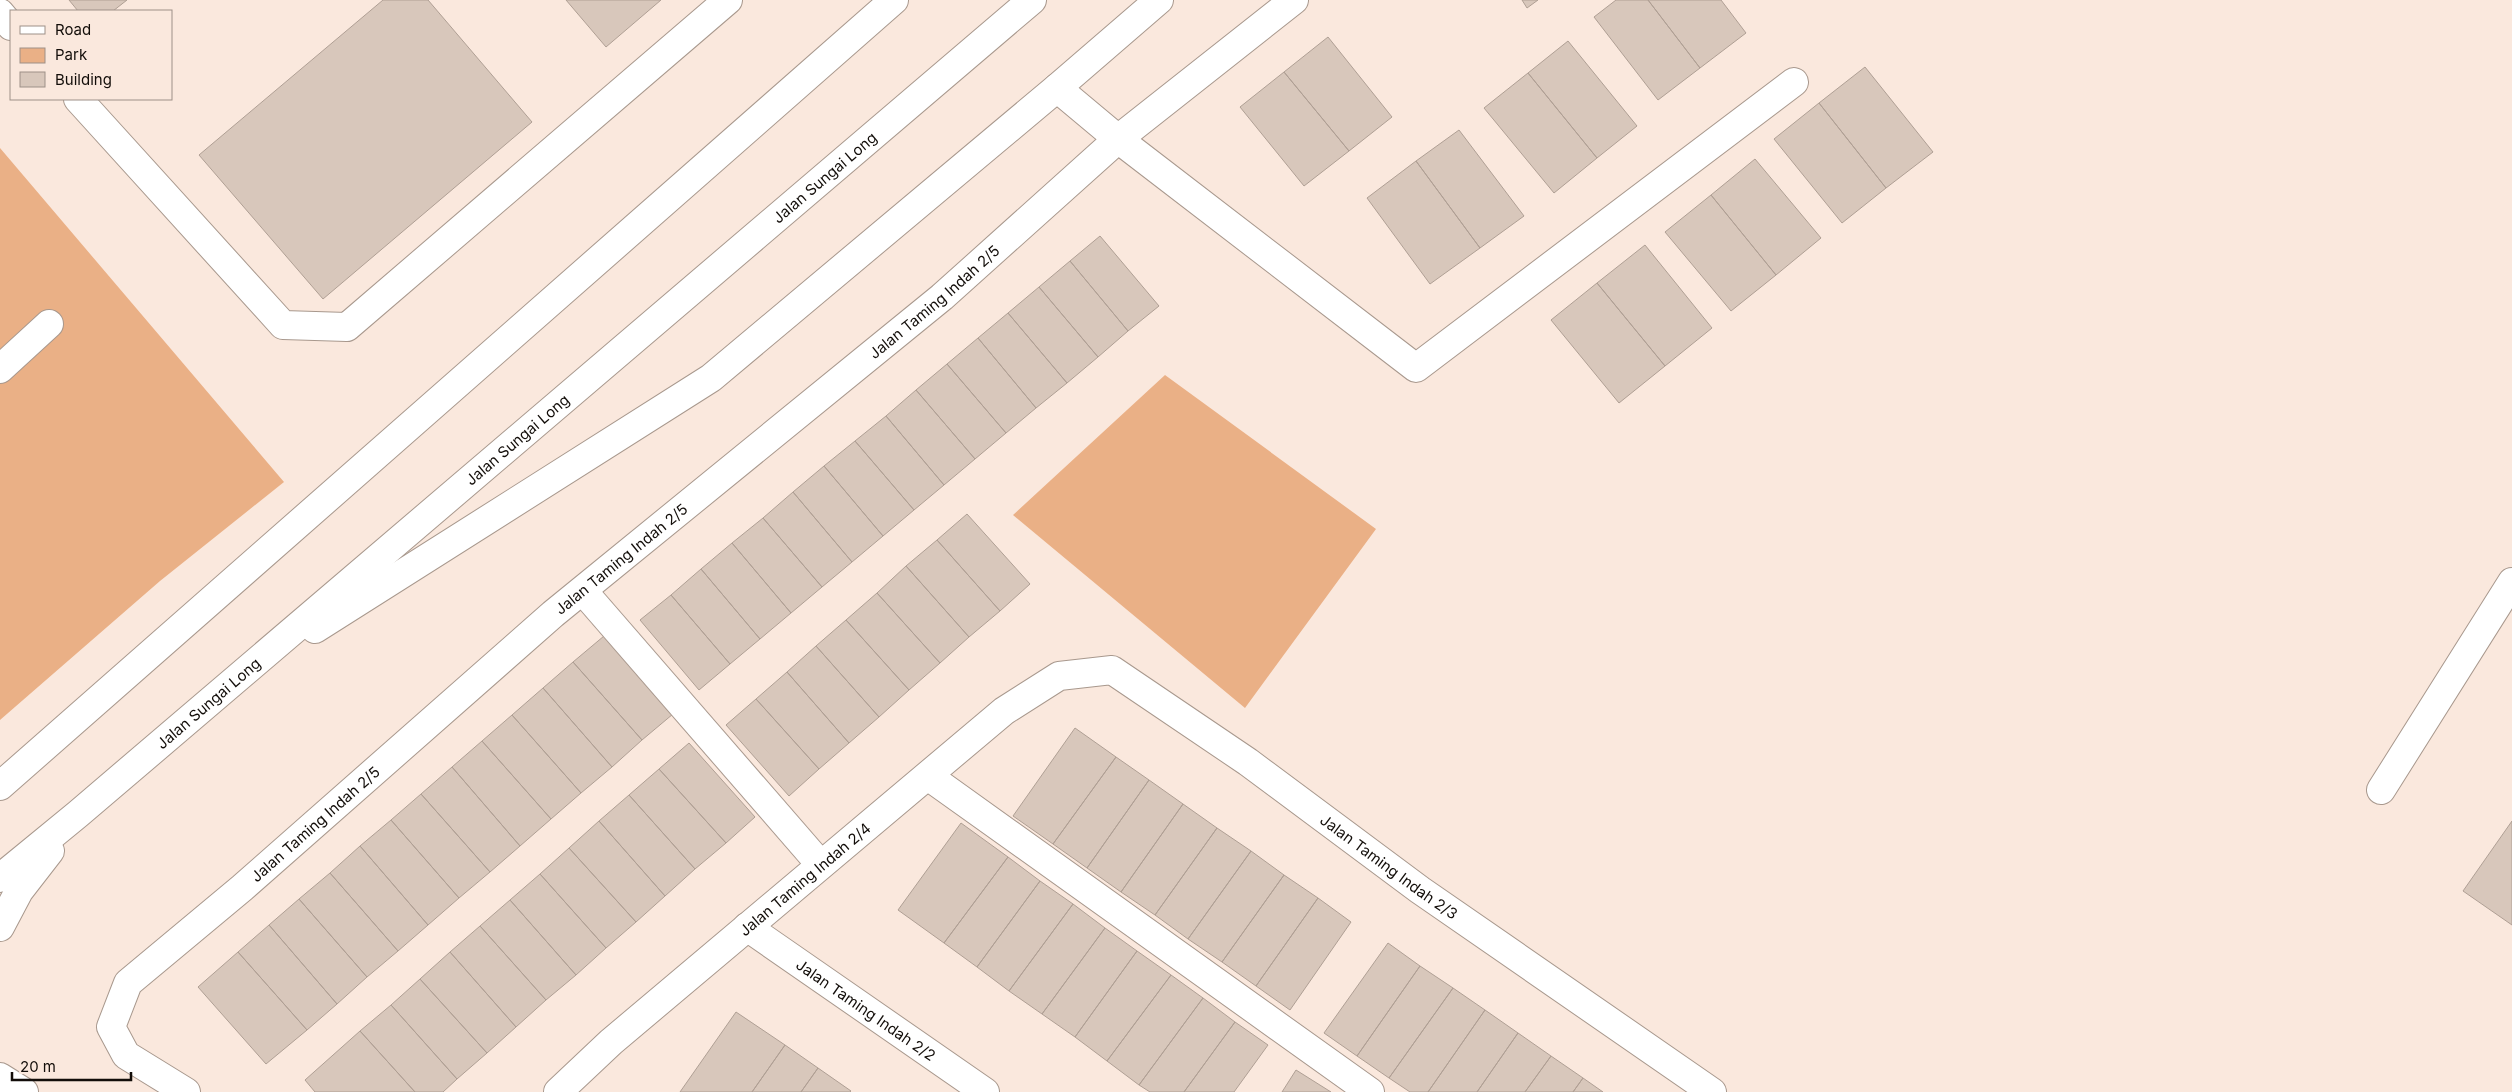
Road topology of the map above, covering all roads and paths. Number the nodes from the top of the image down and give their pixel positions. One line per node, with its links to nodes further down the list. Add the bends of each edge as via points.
1 (728, 0): 10 (street, via 347,327 283,325)
2 (894, 0): 19 (street)
3 (1032, 0): 17 (street, Jalan Sungai Long)
4 (1159, 0): 9 (street)
5 (1294, 0): 11 (street, Jalan Taming Indah 2/5)
6 (0, 13): 7 (street)
7 (10, 25)
8 (1794, 82): 11 (street, via 1416,368)
9 (1057, 88): 11 (street); 17 (street, via 711,378)
10 (79, 100)
11 (1118, 139): 15 (street, Jalan Taming Indah 2/5, via 942,297)
12 (49, 324): 13 (street)
13 (0, 370)
14 (2512, 582): 20 (street)
15 (583, 591): 22 (street); 27 (street, Jalan Taming Indah 2/5, via 128,983 111,1027 126,1055)
16 (1059, 676): 18 (street, Jalan Taming Indah 2/4, via 1004,711); 26 (street, Jalan Taming Indah 2/3, via 1112,670 1248,762 1420,890)
17 (231, 682): 21 (street, Jalan Sungai Long)
18 (928, 776): 22 (street, Jalan Taming Indah 2/4); 30 (street)
19 (0, 786)
20 (2381, 790)
21 (78, 814): 23 (street, Jalan Sungai Long); 25 (street, via 19,891)
22 (820, 864): 24 (street, Jalan Taming Indah 2/4)
23 (0, 878)
24 (747, 927): 28 (street, Jalan Taming Indah 2/4, via 611,1042); 29 (street, Jalan Taming Indah 2/2)
25 (0, 928)
26 (1705, 1090)
27 (186, 1092)
28 (558, 1092)
29 (984, 1092)
30 (1370, 1092)

